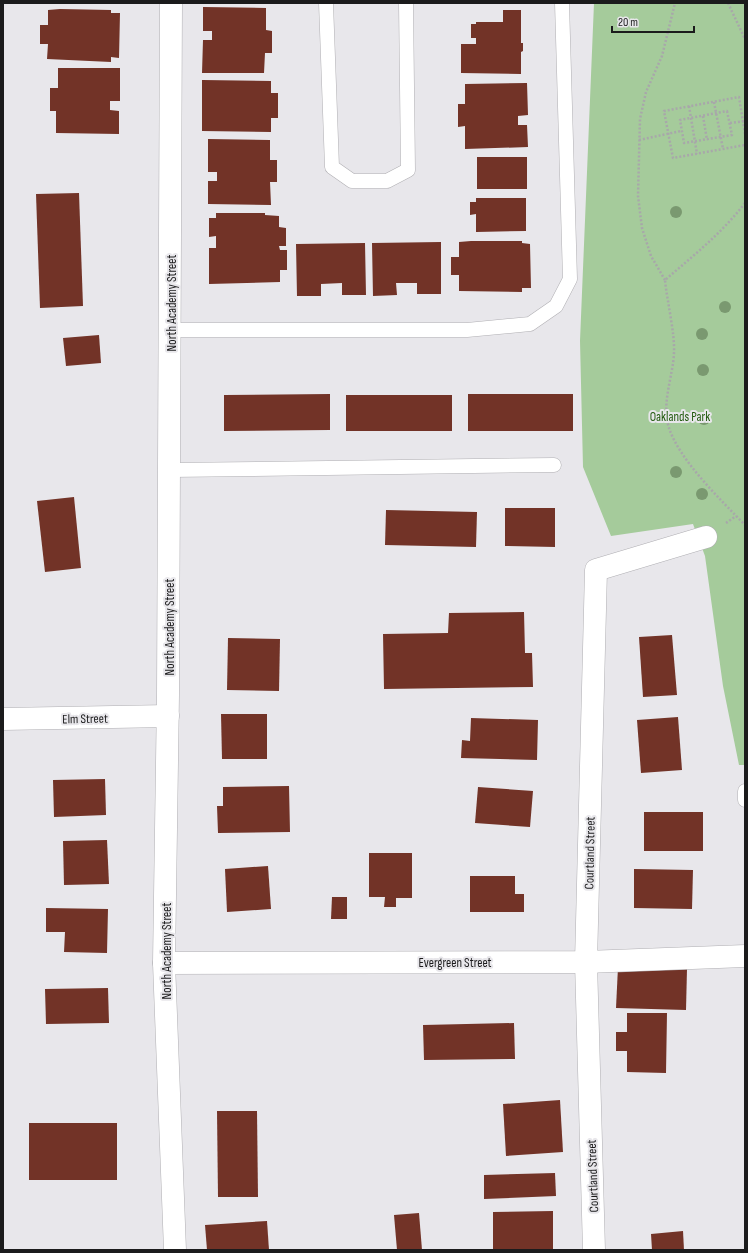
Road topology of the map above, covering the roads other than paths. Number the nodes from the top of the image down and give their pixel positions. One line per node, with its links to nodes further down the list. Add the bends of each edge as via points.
1 (171, 3): 5 (street, North Academy Street)
2 (326, 3): 3 (lane, via 332,168 352,181 387,181 408,170)
3 (406, 3)
4 (562, 3): 5 (lane, via 570,279 556,306 530,324 467,330)
5 (170, 330): 7 (street, North Academy Street)
6 (554, 465): 7 (lane)
7 (170, 470): 9 (street, North Academy Street)
8 (706, 537): 14 (street, Courtland Street, via 596,570)
9 (168, 716): 10 (street, Elm Street); 15 (street, North Academy Street)
10 (3, 719)
11 (745, 791): 12 (lane)
12 (745, 800)
13 (745, 956): 14 (street, Evergreen Street)
14 (586, 962): 15 (street, Evergreen Street); 17 (street, Courtland Street)
15 (164, 963): 16 (street, North Academy Street)
16 (175, 1250)
17 (594, 1250)

